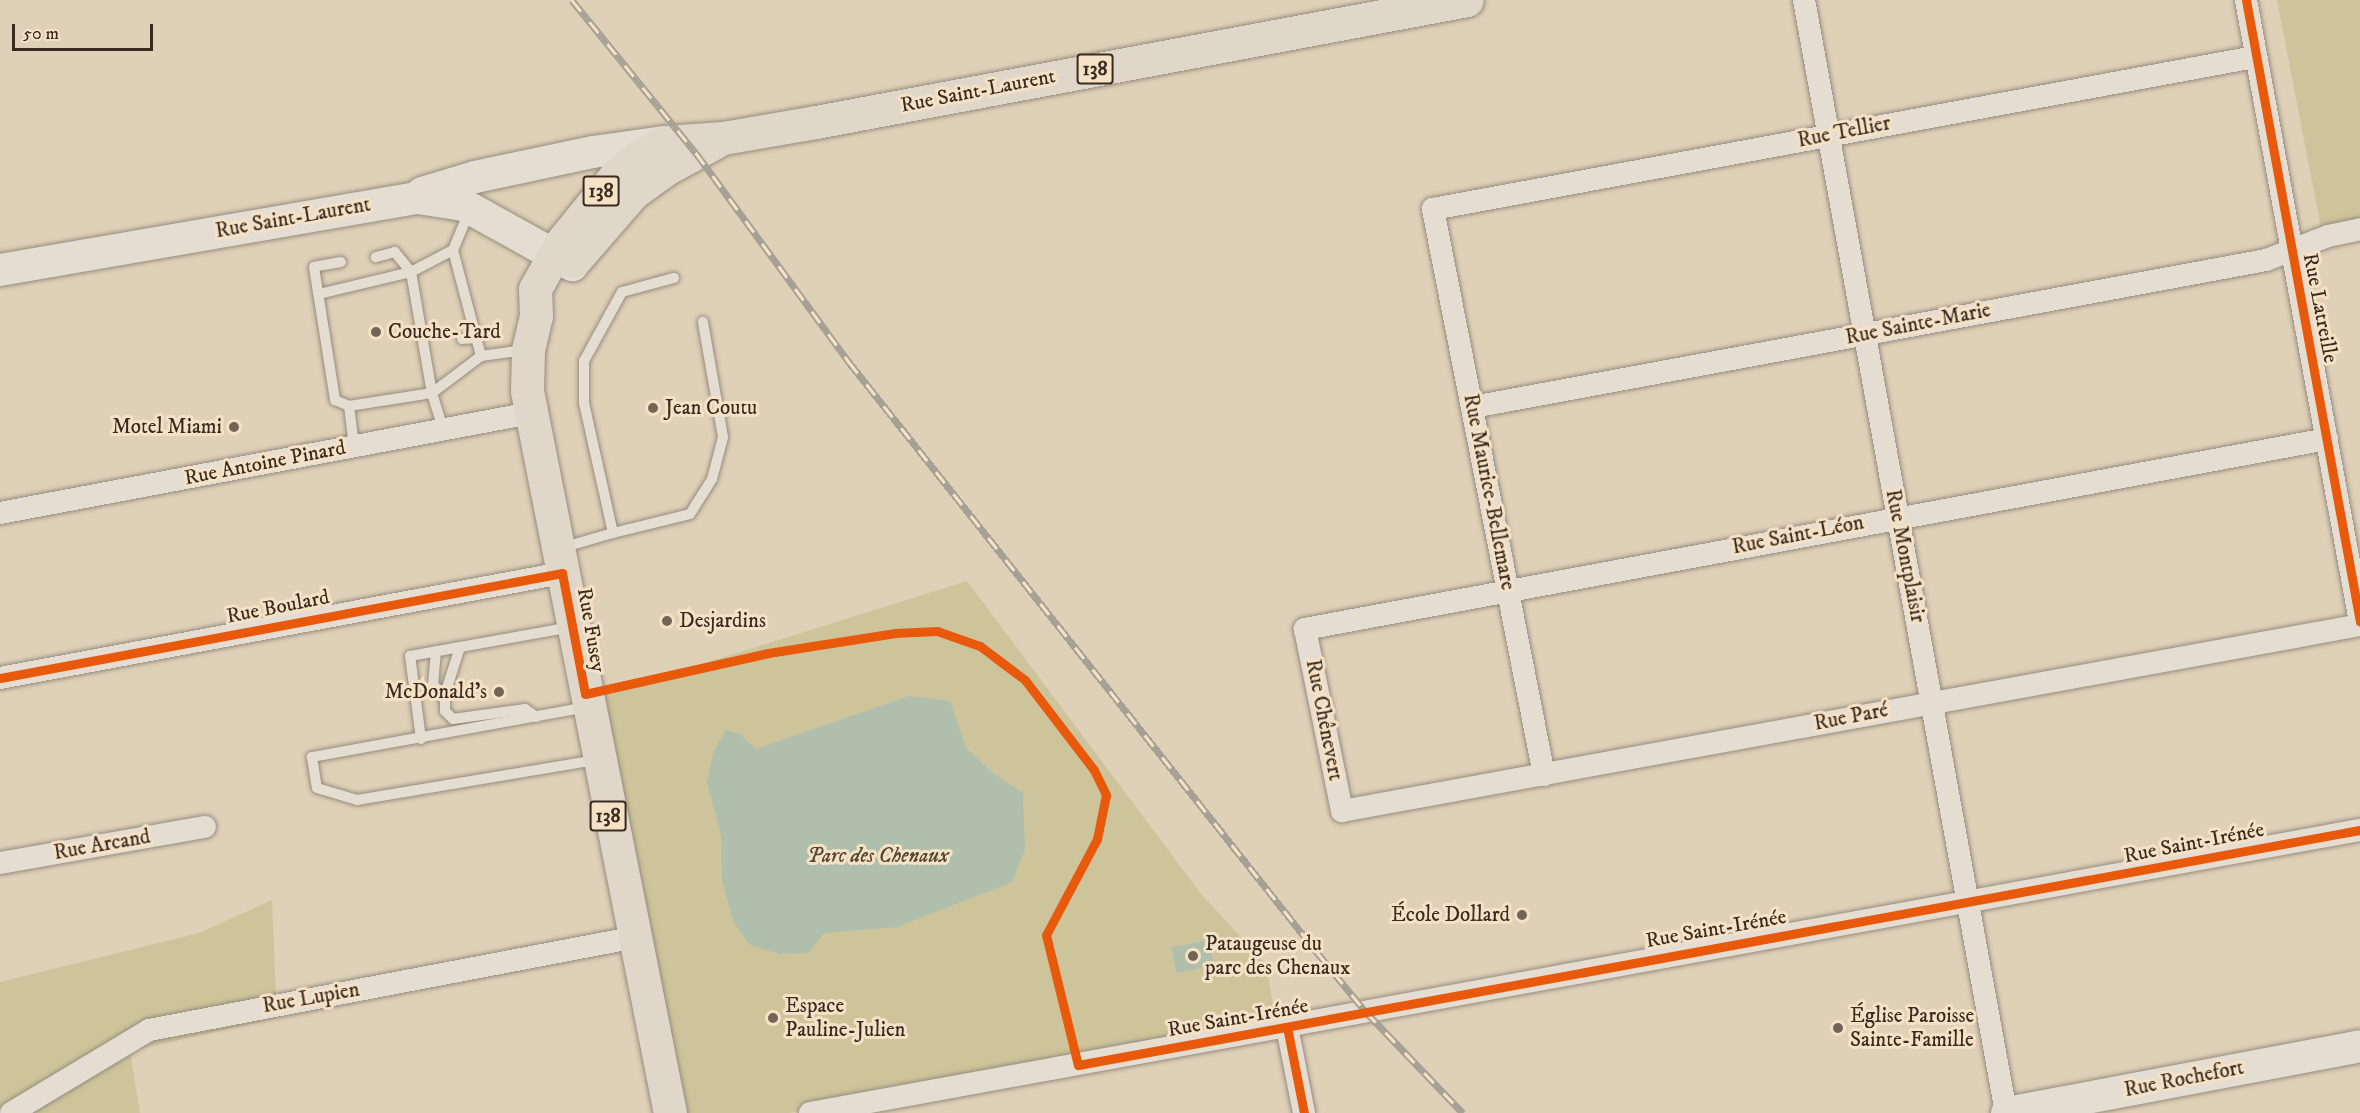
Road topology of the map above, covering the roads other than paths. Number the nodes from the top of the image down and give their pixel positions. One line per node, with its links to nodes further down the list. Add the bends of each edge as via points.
1 (1467, 0): 6 (main road, Rue Saint-Laurent / 138)
2 (1803, 0): 5 (street, Rue Montplaisir)
3 (2246, 0): 4 (street, Rue Latreille)
4 (2255, 57): 5 (street, Rue Tellier); 12 (street, Rue Latreille)
5 (1828, 135): 10 (street, Rue Tellier); 24 (street, Rue Montplaisir)
6 (723, 138): 7 (main road, Rue Saint-Laurent / 138); 15 (main road, Rue Fusey / 138, via 666,169 633,193)
7 (665, 142): 8 (street, via 611,148 486,175); 15 (main road, Rue Fusey / 138, via 640,155 616,175)
8 (407, 198): 9 (street, Rue Saint-Laurent, via 447,200); 17 (street, Rue Saint-Laurent)
9 (470, 208): 13 (lane); 15 (street, Rue Saint-Laurent)
10 (1433, 209): 31 (street, Rue Maurice-Bellemare)
11 (2360, 229): 12 (street, Rue Sainte-Marie)
12 (2290, 249): 24 (street, Rue Sainte-Marie, via 2266,260); 34 (street, Rue Latreille)
13 (453, 250): 18 (lane); 21 (lane)
14 (376, 256): 18 (lane, via 395,252)
15 (562, 260): 27 (main road, Rue Fusey / 138, via 555,297 536,316)
16 (341, 262): 20 (lane, via 314,267)
17 (0, 270)
18 (411, 272): 20 (lane); 29 (lane, via 427,341)
19 (674, 278): 38 (lane, via 622,292 584,361 584,403)
20 (319, 294): 30 (lane, via 335,400)
21 (467, 303): 22 (lane); 25 (lane)
22 (455, 304)
23 (703, 322): 38 (lane, via 723,437 712,479 690,514)
24 (1864, 333): 31 (street, Rue Sainte-Marie); 37 (street, Rue Montplaisir)
25 (476, 338): 26 (lane); 28 (lane)
26 (462, 339)
27 (528, 350): 28 (lane); 32 (main road, Rue Fusey / 138)
28 (481, 356): 29 (lane)
29 (432, 393): 30 (lane); 33 (lane)
30 (349, 406): 35 (lane)
31 (1473, 407): 40 (street, Rue Maurice-Bellemare)
32 (531, 413): 33 (street, Rue Antoine Pinard); 39 (main road, Rue Fusey / 138)
33 (443, 430): 35 (street, Rue Antoine Pinard)
34 (2327, 439): 37 (street, Rue Saint-Léon); 41 (street, Rue Latreille)
35 (354, 446): 36 (street, Rue Antoine Pinard)
36 (0, 513)
37 (1897, 517): 40 (street, Rue Saint-Léon); 48 (street, Rue Montplaisir)
38 (613, 533): 39 (lane)
39 (560, 561): 42 (main road, Rue Fusey / 138); 46 (street, Rue Boulard)
40 (1508, 591): 43 (street, Rue Saint-Léon); 53 (street, Rue Maurice-Bellemare)
41 (2360, 624): 48 (street, Rue Paré)
42 (572, 627): 44 (lane); 49 (main road, Rue Fusey / 138)
43 (1305, 629): 54 (street, Rue Chênevert)
44 (460, 647): 45 (lane); 47 (lane)
45 (435, 651): 47 (lane, via 433,684); 51 (lane, via 410,656)
46 (0, 678)
47 (445, 700): 50 (lane, via 445,711 453,719 525,709)
48 (1934, 702): 53 (street, Rue Paré); 58 (street, Rue Montplaisir)
49 (587, 707): 50 (lane); 52 (main road, Rue Fusey / 138)
50 (537, 717): 51 (lane)
51 (421, 739): 52 (lane, via 312,757 317,788 357,800)
52 (597, 760): 59 (main road, Rue Fusey / 138)
53 (1544, 775): 54 (street, Rue Paré)
54 (1342, 812)
55 (205, 827): 57 (street, Rue Arcand)
56 (2360, 830): 58 (street, Rue Saint-Irénée)
57 (0, 863)
58 (1967, 904): 60 (street, Rue Saint-Irénée); 66 (street, Rue Montplaisir)
59 (632, 938): 62 (street, Rue Lupien, via 149,1030); 63 (main road, Rue Fusey / 138)
60 (1287, 1027): 64 (street, Rue Saint-Irénée); 65 (street)
61 (2360, 1046): 66 (street, Rue Rochefort)
62 (11, 1113)
63 (670, 1113)
64 (810, 1113)
65 (1304, 1113)
66 (2007, 1113)

